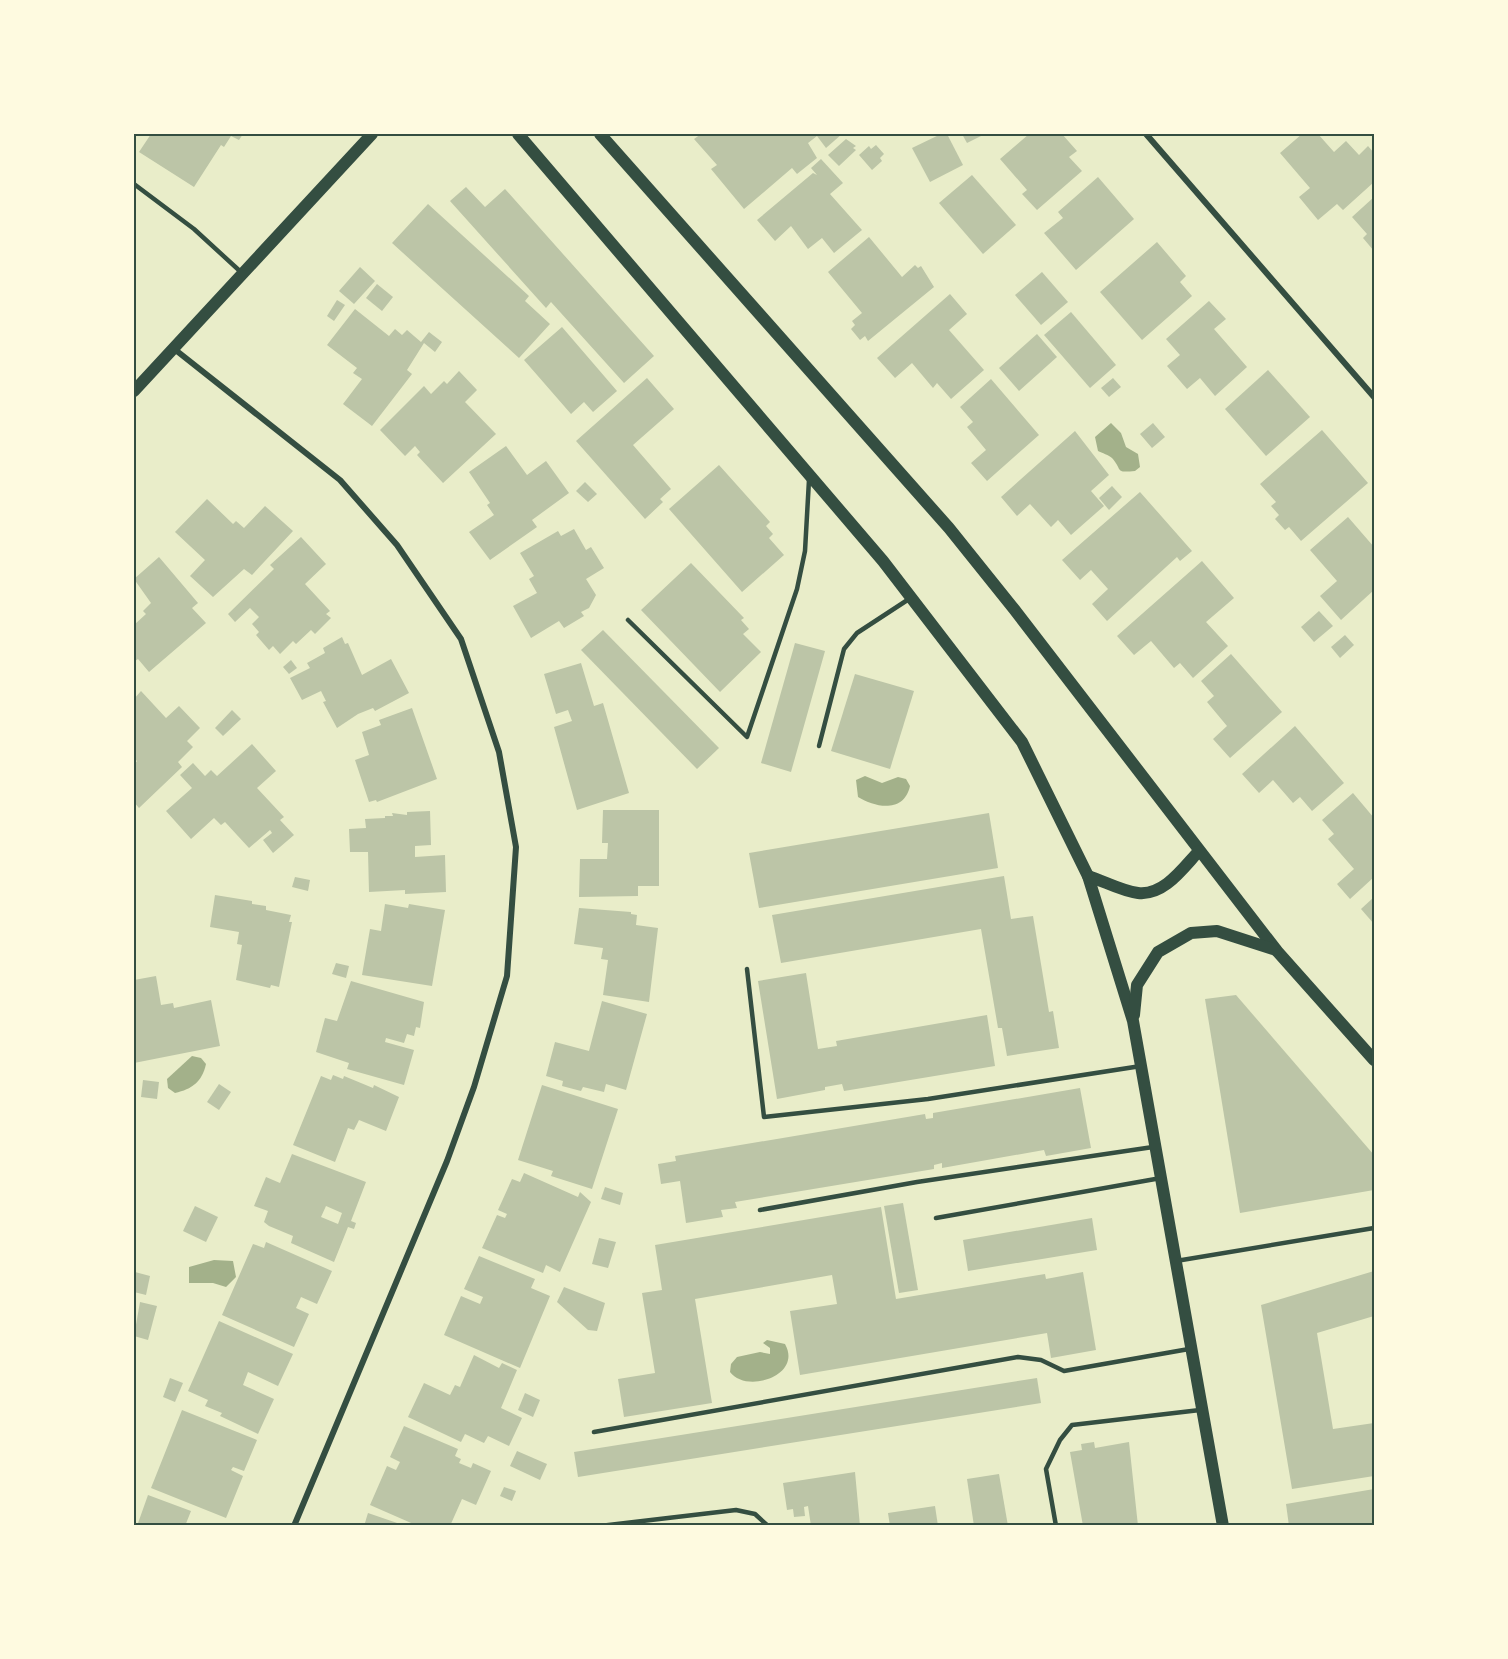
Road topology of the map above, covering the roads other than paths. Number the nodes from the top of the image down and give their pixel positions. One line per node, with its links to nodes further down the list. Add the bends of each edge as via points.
1 (372, 134): 6 (main road)
2 (518, 134): 10 (main road)
3 (600, 134): 14 (main road, via 949,528)
4 (1146, 134): 9 (street)
5 (134, 184): 6 (lane, via 194,228)
6 (242, 273): 7 (main road)
7 (173, 348): 8 (main road); 31 (street, via 340,480 397,545 461,639 499,752 516,847 507,976 474,1087 447,1161)
8 (134, 391)
9 (1374, 397)
10 (810, 474): 11 (main road); 12 (lane, via 805,551 797,589 747,737)
11 (911, 597): 13 (lane, via 856,633 844,649); 15 (main road, via 1022,742)
12 (628, 620)
13 (819, 747)
14 (1199, 851): 15 (main road, via 1156,891 1140,894); 16 (main road)
15 (1088, 876): 18 (main road)
16 (1277, 951): 18 (main road, via 1217,931 1191,933 1174,941 1158,952 1137,986); 19 (main road)
17 (747, 969): 20 (lane, via 764,1117 928,1099)
18 (1133, 1021): 20 (main road)
19 (1374, 1060)
20 (1141, 1066): 21 (main road)
21 (1155, 1147): 22 (main road); 23 (lane, via 916,1182)
22 (1161, 1178): 24 (lane); 26 (main road)
23 (760, 1210)
24 (936, 1218)
25 (1374, 1228): 26 (lane)
26 (1176, 1261): 27 (main road)
27 (1191, 1349): 28 (main road); 29 (lane, via 1064,1371 1041,1360 1018,1357)
28 (1202, 1409): 34 (lane, via 1072,1425 1046,1469); 35 (main road)
29 (594, 1432)
30 (608, 1525): 32 (lane); 33 (lane, via 736,1510 755,1514)
31 (294, 1526)
32 (600, 1526)
33 (768, 1526)
34 (1056, 1526)
35 (1223, 1526)

